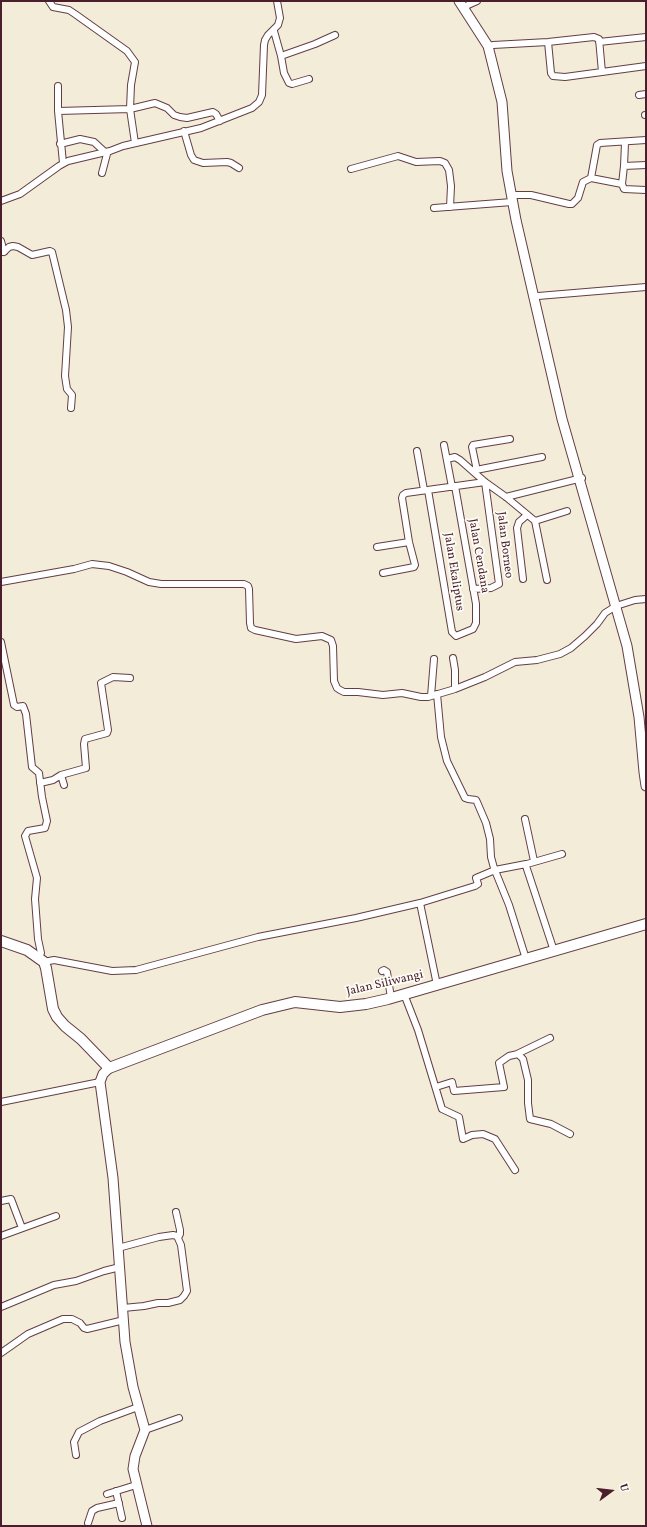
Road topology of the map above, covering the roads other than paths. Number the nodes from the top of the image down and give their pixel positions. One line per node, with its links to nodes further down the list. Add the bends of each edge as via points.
1 (49, 1): 20 (street, via 53,7 69,10 132,55 135,62)
2 (277, 1): 7 (street, via 280,18)
3 (459, 1): 6 (street)
4 (477, 1): 5 (street)
5 (466, 3): 6 (street)
6 (476, 23): 12 (street); 38 (street, via 488,46 502,102 507,171)
7 (274, 31): 13 (street); 22 (street, via 265,40 262,95 259,102 252,108)
8 (334, 35): 13 (street)
9 (646, 37): 11 (street)
10 (548, 42): 11 (street, via 594,37 599,39); 12 (street); 15 (street, via 553,76)
11 (599, 42): 15 (street)
12 (493, 44): 38 (street, via 509,114)
13 (281, 56): 16 (street, via 288,83)
14 (646, 66): 15 (street)
15 (602, 72)
16 (309, 79)
17 (58, 86): 21 (street)
18 (646, 94): 19 (street)
19 (639, 95)
20 (130, 109): 21 (street); 22 (street, via 155,103 180,117 187,118 213,112); 27 (street)
21 (58, 111): 26 (street)
22 (220, 121): 23 (street)
23 (184, 131): 27 (street); 32 (street, via 194,160 203,163 227,162)
24 (646, 140): 25 (street)
25 (625, 143): 31 (street); 35 (street, via 597,145)
26 (60, 144): 28 (street, via 85,139 94,142); 29 (street)
27 (135, 144): 28 (street)
28 (105, 152): 29 (street, via 78,157); 34 (street, via 107,157)
29 (63, 163): 39 (street, via 20,194)
30 (646, 165): 31 (street)
31 (624, 166): 36 (street)
32 (239, 168)
33 (351, 169): 40 (street, via 398,156 416,162 440,161 445,163 449,170)
34 (102, 173)
35 (591, 178): 36 (street); 38 (street, via 583,182 578,198 572,204 531,195)
36 (622, 184): 37 (street, via 625,190)
37 (646, 190)
38 (513, 197): 40 (street); 45 (street); 46 (street)
39 (1, 201)
40 (450, 207): 41 (street)
41 (434, 208)
42 (1, 241): 43 (street)
43 (2, 252): 47 (street, via 13,246 32,255 52,252 67,316 65,379 67,389 72,395)
44 (646, 287): 45 (street)
45 (538, 296): 46 (street)
46 (546, 339): 54 (street)
47 (71, 408)
48 (510, 439): 53 (street, via 474,445 472,448)
49 (444, 445): 52 (street, Jalan Cendana)
50 (417, 451): 57 (street)
51 (542, 457): 53 (street)
52 (446, 458): 53 (street, via 455,457); 56 (street, Jalan Cendana)
53 (476, 471): 55 (street)
54 (581, 479): 58 (street); 70 (street)
55 (485, 482): 56 (street); 58 (street); 68 (street, Jalan Borneo, via 499,584 491,588)
56 (454, 486): 57 (street); 68 (street, Jalan Cendana)
57 (426, 490): 62 (street, via 406,493 402,498); 71 (street, Jalan Ekaliptus, via 452,632 456,636)
58 (506, 496): 60 (street)
59 (567, 511): 61 (street)
60 (527, 515): 61 (street); 65 (street, via 519,522 517,528)
61 (535, 520): 66 (street)
62 (409, 542): 63 (street); 64 (street, via 414,567)
63 (377, 547)
64 (382, 573)
65 (523, 579)
66 (547, 580)
67 (1, 582): 77 (street, via 92,564 109,566 149,582 161,584 244,584 249,589 251,628 296,639 322,636 331,640 334,681 340,690 384,695)
68 (473, 589): 71 (street, Jalan Cendana, via 476,618)
69 (646, 599): 70 (street)
70 (618, 605): 76 (street, via 605,613 598,624 571,648 549,657 515,662); 78 (street, via 635,663); 82 (street, via 633,678)
71 (474, 629)
72 (1, 642): 80 (street, via 14,705 23,706 26,714 32,767 38,772)
73 (453, 658): 76 (street)
74 (434, 659): 77 (street)
75 (130, 678): 79 (street, via 113,678 101,682 108,732 85,739 86,768)
76 (455, 689): 77 (street)
77 (434, 695): 87 (street, via 440,737 447,761 465,798 477,802 486,823)
78 (646, 742)
79 (61, 775): 80 (street); 81 (street)
80 (40, 783): 93 (street, via 47,824 45,828 28,831 25,836 37,878 35,899)
81 (64, 785)
82 (646, 786)
83 (525, 819): 85 (street)
84 (562, 854): 85 (street)
85 (534, 862): 86 (street)
86 (526, 864): 87 (street); 91 (street)
87 (495, 870): 88 (street, via 476,878 478,884 475,886); 92 (street)
88 (420, 903): 93 (street, via 258,937 136,970 112,971); 95 (street)
89 (646, 924): 91 (main road, Jalan Siliwangi)
90 (1, 941): 93 (main road, via 27,950)
91 (554, 951): 92 (main road, Jalan Siliwangi)
92 (526, 959): 95 (main road, Jalan Siliwangi)
93 (42, 960): 100 (main road, via 46,968 53,1009 57,1016)
94 (382, 971): 97 (street, via 387,972)
95 (436, 985): 96 (main road, Jalan Siliwangi)
96 (404, 994): 97 (main road, Jalan Siliwangi); 102 (street)
97 (391, 998): 100 (main road, Jalan Siliwangi, via 349,1006 287,1003 262,1010)
98 (550, 1038): 99 (street)
99 (517, 1054): 102 (street, via 499,1063 504,1087 454,1090 452,1082); 104 (street, via 523,1059 528,1080 530,1119 551,1124)
100 (109, 1068): 101 (street)
101 (100, 1082): 103 (street); 112 (street, via 113,1178)
102 (436, 1087): 105 (street, via 442,1109 461,1120 463,1139 478,1134 490,1136 500,1145)
103 (1, 1102)
104 (570, 1134)
105 (515, 1170)
106 (1, 1201): 109 (street, via 11,1199)
107 (176, 1212): 111 (street, via 180,1230)
108 (56, 1216): 109 (street)
109 (22, 1228): 110 (street)
110 (1, 1236)
111 (178, 1238): 112 (street, via 173,1235 159,1237); 115 (street, via 185,1271 187,1291 184,1296 180,1300 168,1303)
112 (118, 1248): 113 (street)
113 (120, 1267): 114 (street, via 46,1288); 115 (street)
114 (1, 1307)
115 (123, 1308): 116 (street)
116 (124, 1320): 117 (street, via 87,1329 72,1319 63,1319 28,1334); 118 (street, via 125,1342)
117 (1, 1353)
118 (138, 1407): 120 (street); 121 (street, via 84,1428 74,1442)
119 (179, 1418): 120 (street)
120 (145, 1430): 122 (street, via 133,1464)
121 (76, 1455)
122 (136, 1485): 123 (street); 128 (street)
123 (116, 1491): 124 (street); 125 (street)
124 (107, 1494)
125 (119, 1503): 126 (street); 127 (street, via 92,1511)
126 (122, 1518)
127 (88, 1523)
128 (147, 1526)

